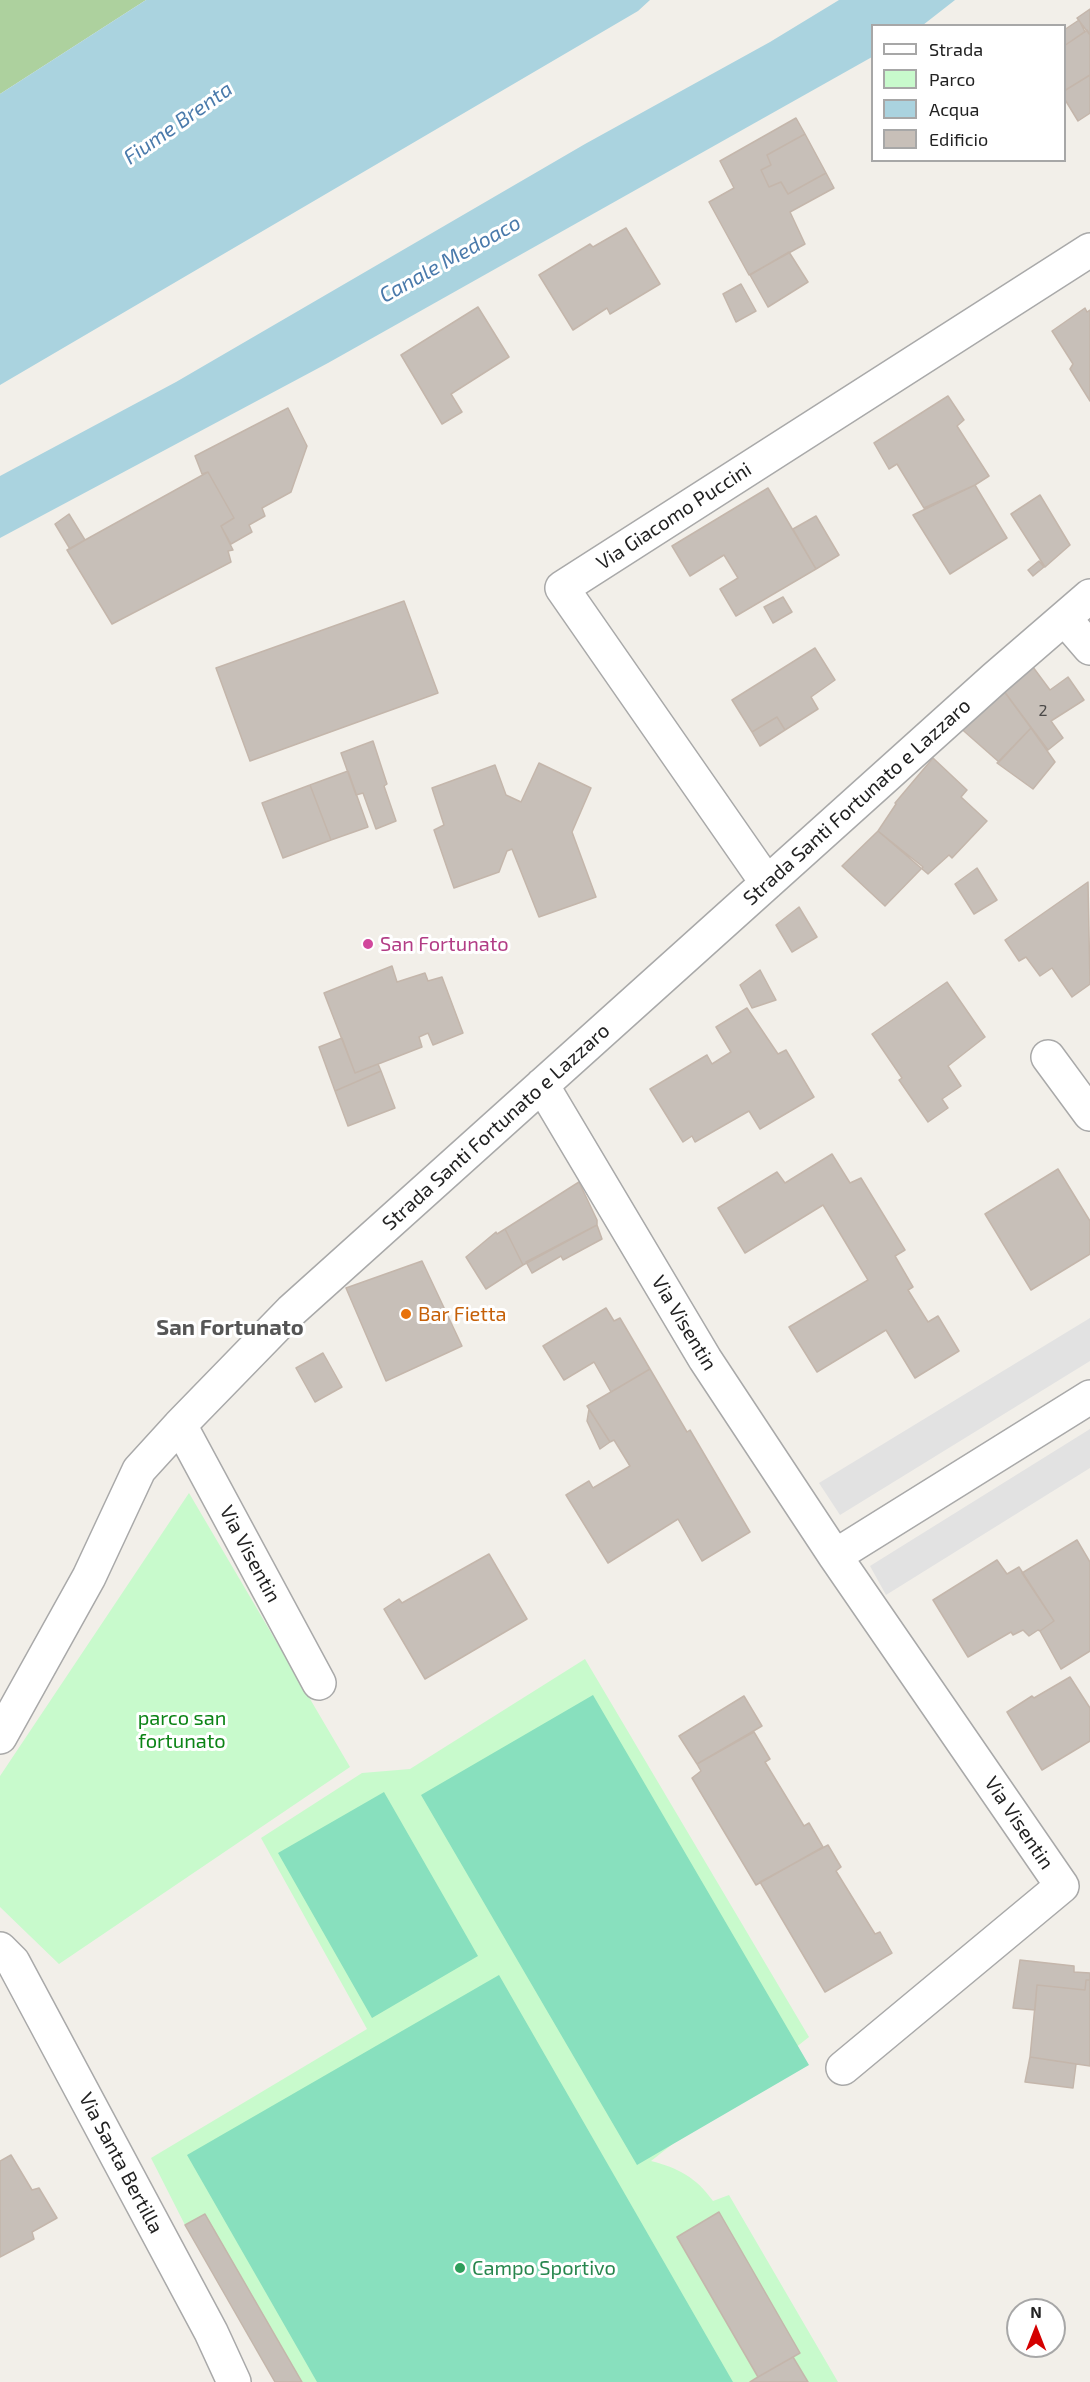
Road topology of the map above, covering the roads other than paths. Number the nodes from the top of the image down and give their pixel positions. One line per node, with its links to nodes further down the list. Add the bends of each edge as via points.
1 (1090, 250): 5 (street, Via Giacomo Puccini, via 562,588)
2 (1090, 596): 3 (street, Strada Santi Fortunato e Lazzaro)
3 (1065, 619): 4 (street); 5 (street, Strada Santi Fortunato e Lazzaro)
4 (1090, 648)
5 (767, 883): 7 (street, Strada Santi Fortunato e Lazzaro)
6 (1048, 1057): 8 (street)
7 (542, 1085): 10 (street, Strada Santi Fortunato e Lazzaro, via 291,1311); 11 (street, Via Visentin, via 705,1359)
8 (1090, 1114)
9 (1090, 1397): 11 (street)
10 (180, 1425): 12 (street, Via Visentin); 13 (street, Strada Santi Fortunato e Lazzaro, via 139,1470 89,1577)
11 (835, 1556): 15 (street, Via Visentin, via 1062,1886)
12 (319, 1683)
13 (0, 1737)
14 (0, 1949): 16 (street, Via Santa Bertilla, via 13,1962 74,2073)
15 (843, 2068)
16 (234, 2382)

